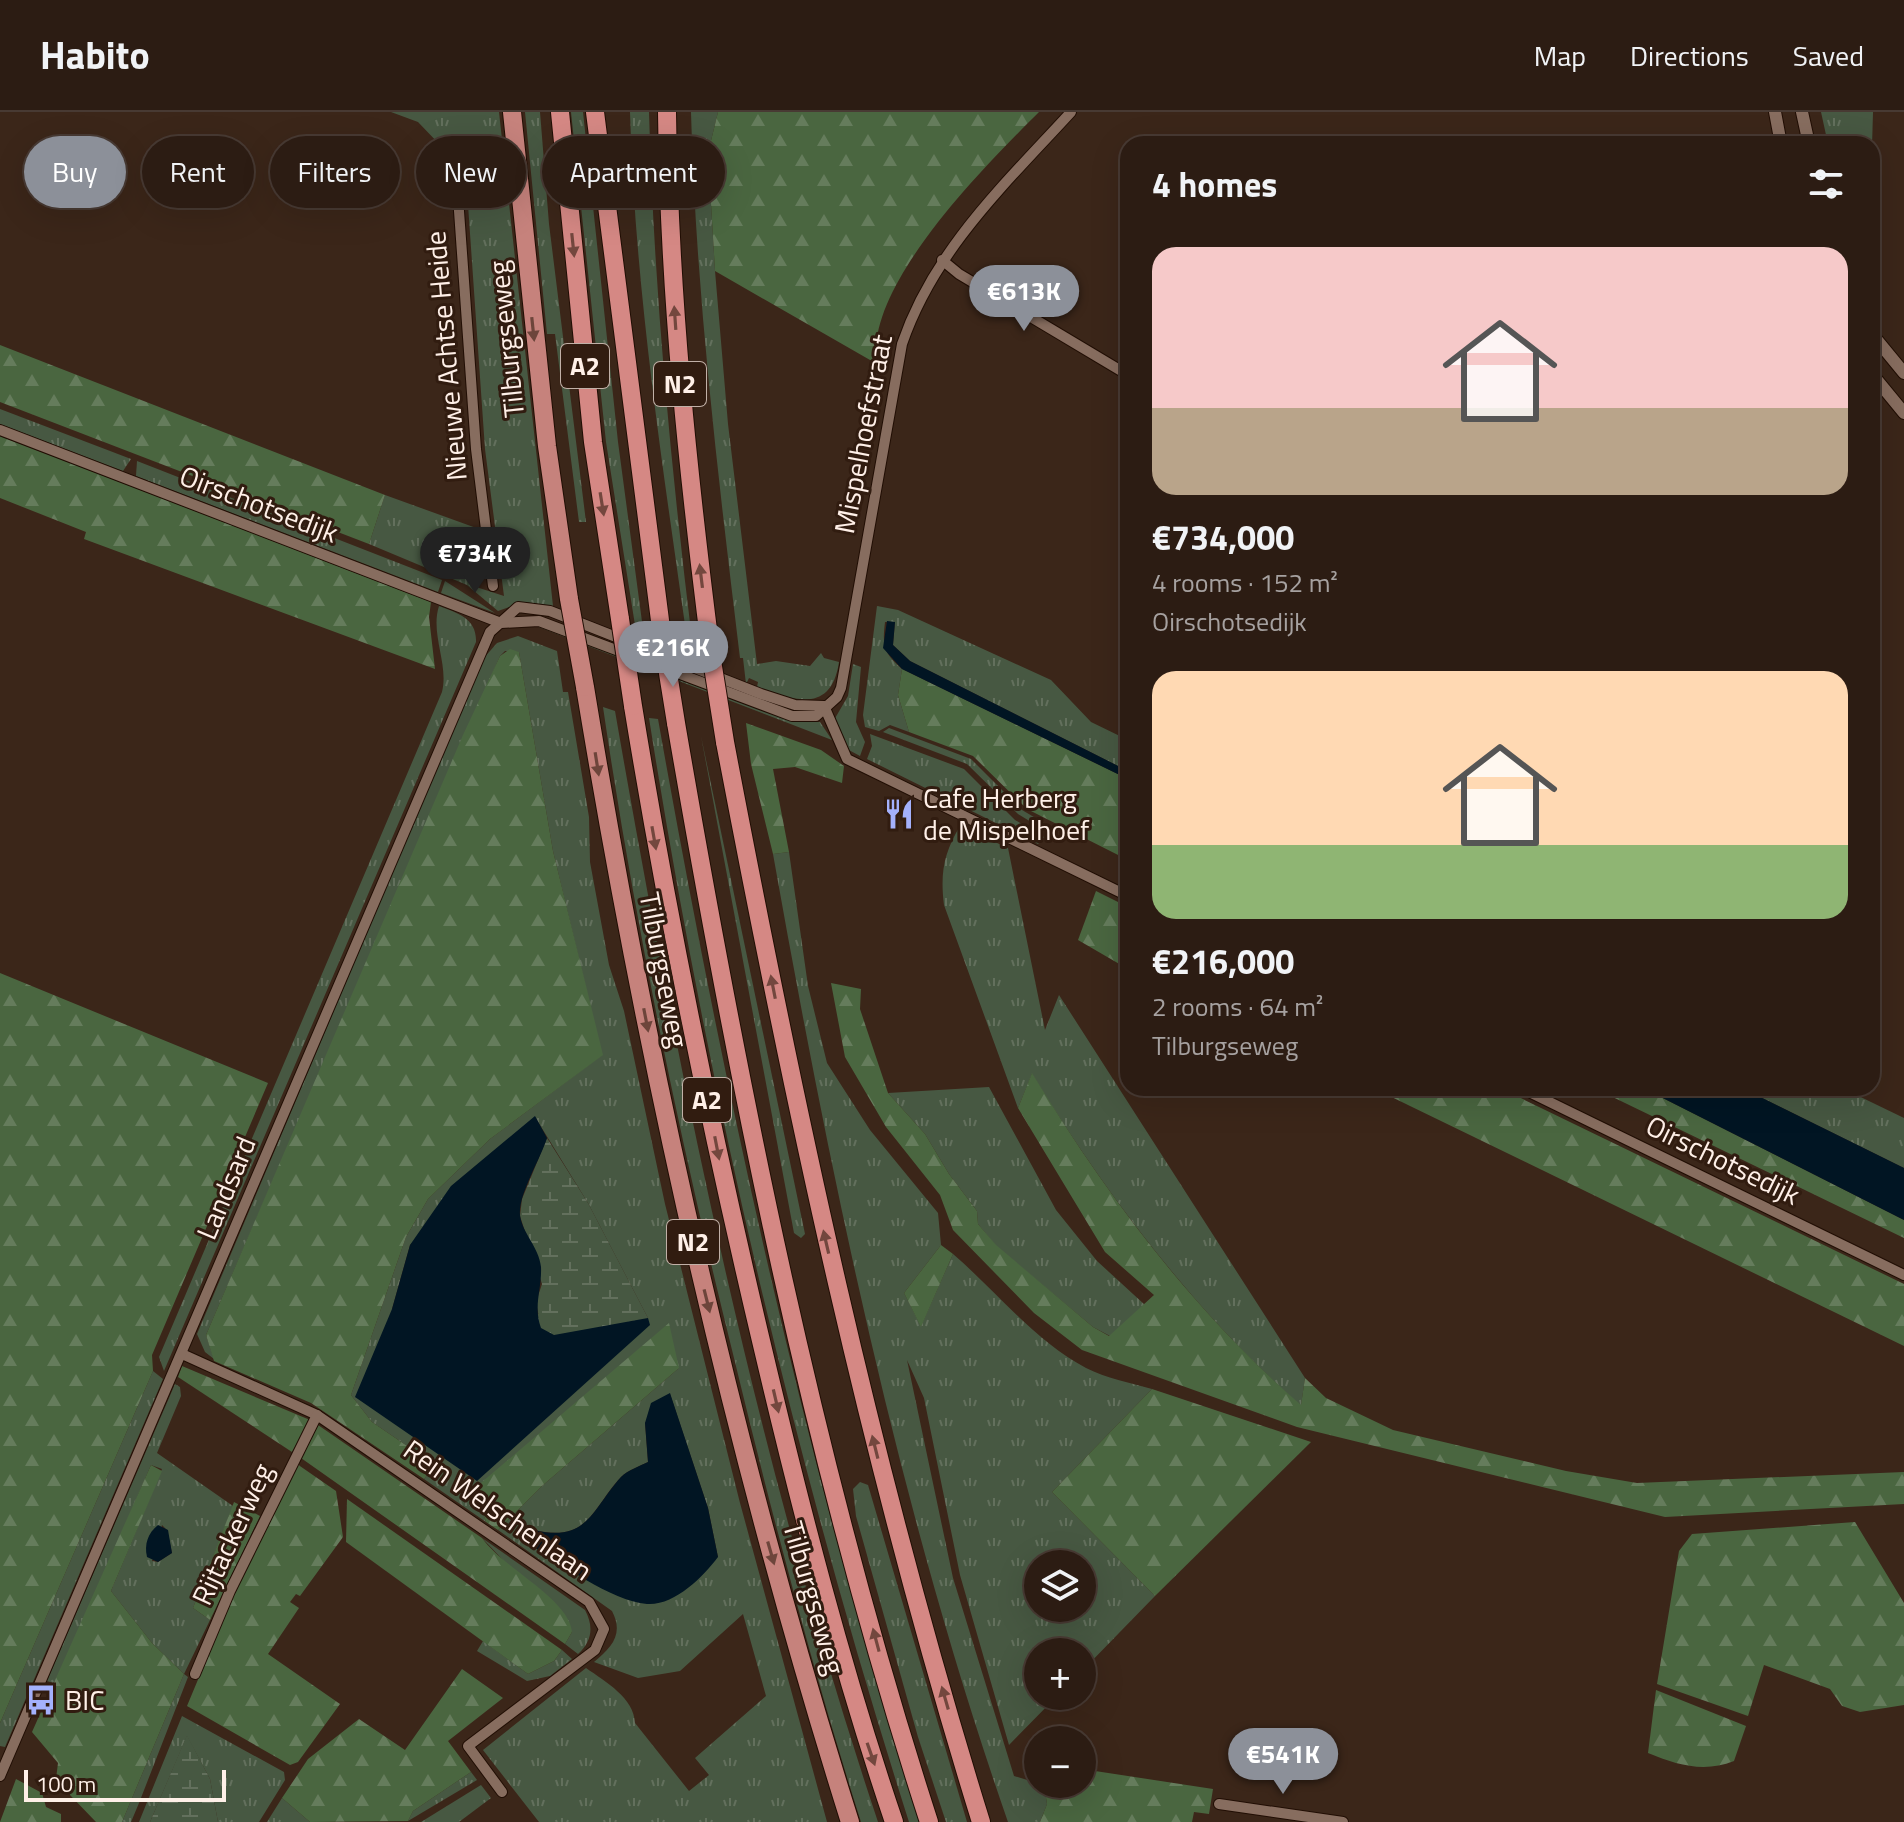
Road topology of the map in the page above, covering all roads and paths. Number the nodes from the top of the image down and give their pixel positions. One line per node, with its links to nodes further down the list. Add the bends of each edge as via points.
1 (512, 112): 33 (highway, Tilburgseweg / N2, one-way to 33, bridge, via 547,446 612,850 682,1200 756,1499)
2 (560, 112): 38 (highway, Tilburgseweg / A2, one-way to 38, bridge, via 593,442 656,846 726,1193 797,1491)
3 (595, 112): 9 (highway, Tilburgseweg)
4 (609, 112): 10 (highway, A2)
5 (667, 112): 31 (highway, N2, one-way to 5, bridge, via 880,1468 810,1176 725,742 684,442 668,222)
6 (1071, 112): 15 (street, Mispelhoefstraat)
7 (1775, 112): 11 (street)
8 (1802, 112): 12 (street)
9 (599, 136)
10 (608, 136)
11 (1780, 136)
12 (1807, 136)
13 (459, 208): 22 (street, Nieuwe Achtse Heide, via 476,449)
14 (610, 208): 39 (highway, Tilburgseweg / A2, one-way to 14, bridge, via 809,1388 696,841 662,636)
15 (942, 260): 17 (street); 24 (street, Mispelhoefstraat, via 924,288 902,344 841,688)
16 (1880, 344): 18 (street)
17 (1120, 370)
18 (1904, 373)
19 (1880, 384): 20 (street)
20 (1904, 413)
21 (0, 430): 23 (street, Oirschotsedijk)
22 (493, 586)
23 (501, 623): 24 (street, via 518,607 550,611 761,694 795,705); 28 (street, Landsard, via 482,644)
24 (824, 706): 25 (street, via 847,759)
25 (1120, 892)
26 (1537, 1096): 27 (street, Oirschotsedijk)
27 (1904, 1275)
28 (182, 1354): 29 (street, Rein Welschenlaan); 32 (street, Landsard)
29 (317, 1415): 30 (street, Rijtackerweg); 34 (street, Rein Welschenlaan, via 589,1602 602,1621 603,1637 595,1650 468,1746)
30 (195, 1674)
31 (966, 1773): 40 (highway, N2); 41 (highway, N2)
32 (0, 1776)
33 (839, 1788): 36 (highway, N2); 37 (highway, Tilburgseweg / N2)
34 (502, 1792)
35 (1219, 1804): 42 (street)
36 (843, 1822)
37 (850, 1822)
38 (894, 1822)
39 (929, 1822)
40 (981, 1822)
41 (990, 1822)
42 (1343, 1822)

